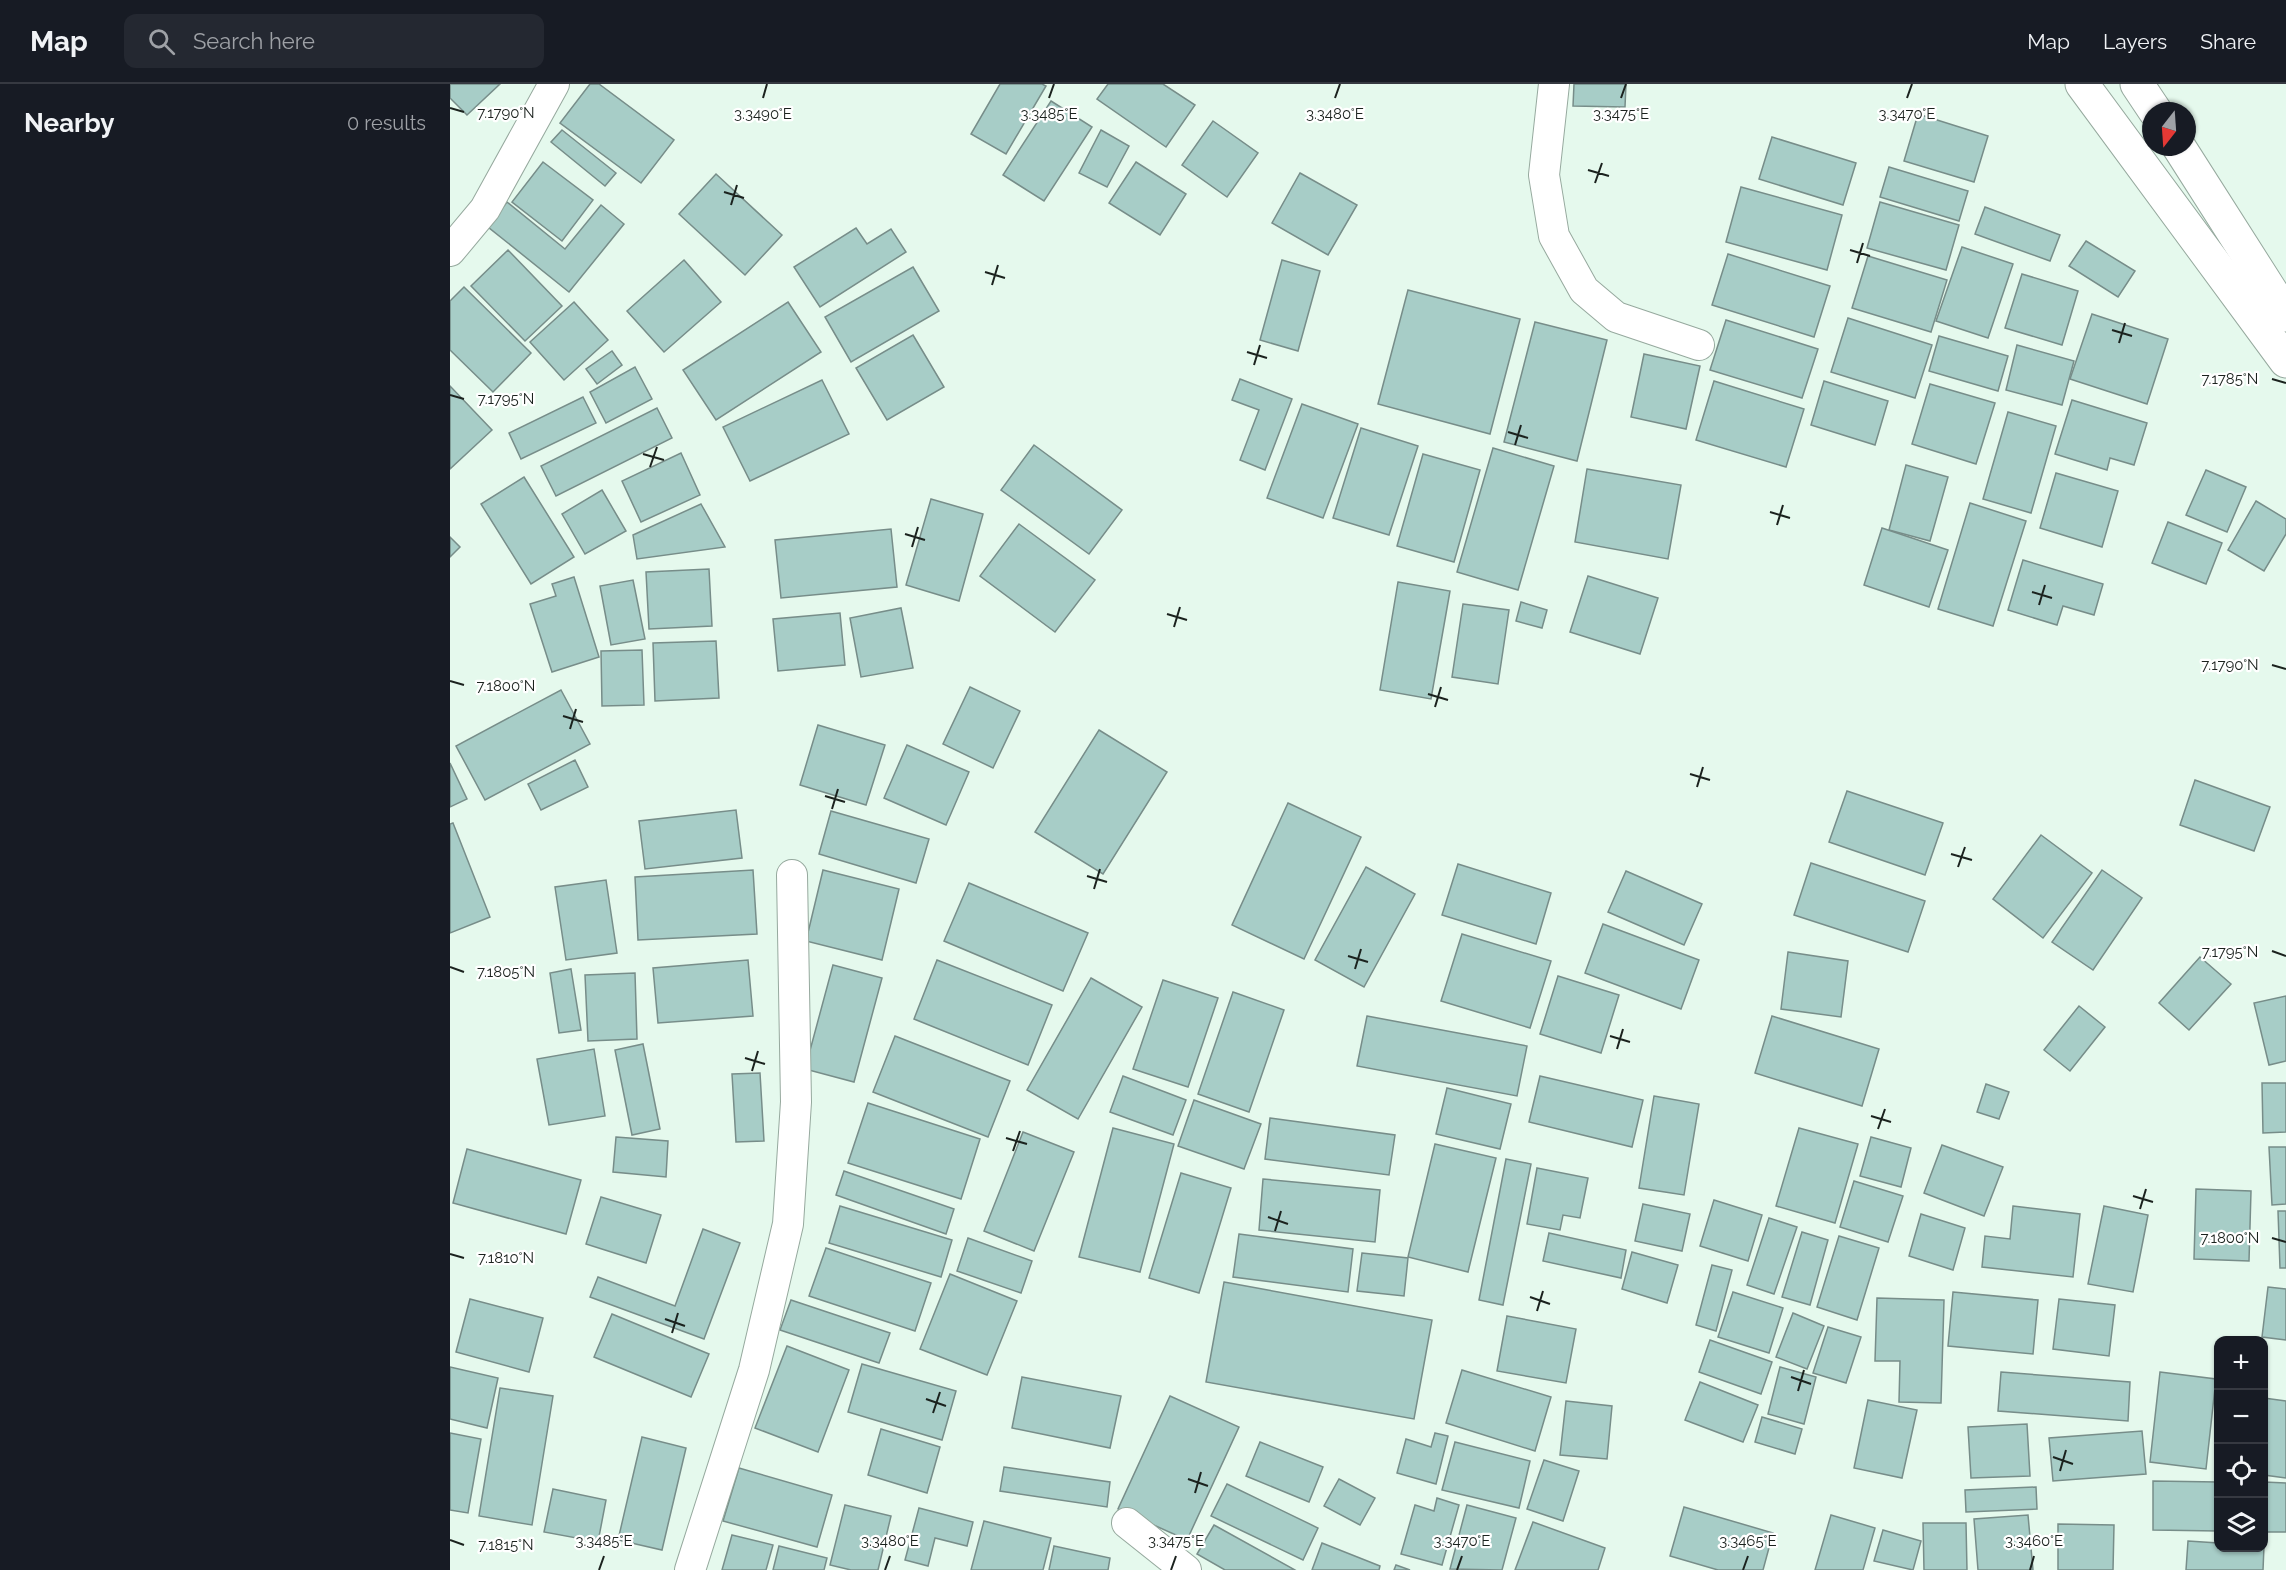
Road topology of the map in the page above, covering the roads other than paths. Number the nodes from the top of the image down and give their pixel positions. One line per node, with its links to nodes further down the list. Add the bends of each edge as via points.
1 (554, 84): 7 (street, via 485,209)
2 (1554, 84): 9 (street, via 1544,175 1554,236 1584,290 1616,317)
3 (2082, 84): 10 (street)
4 (2137, 84): 5 (street)
5 (2149, 102)
6 (2185, 156): 8 (street)
7 (450, 251)
8 (2286, 315)
9 (1699, 345)
10 (2286, 361)
11 (792, 875): 13 (street, via 796,1102 788,1224 754,1370)
12 (1127, 1523): 14 (street)
13 (690, 1570)
14 (1186, 1570)

